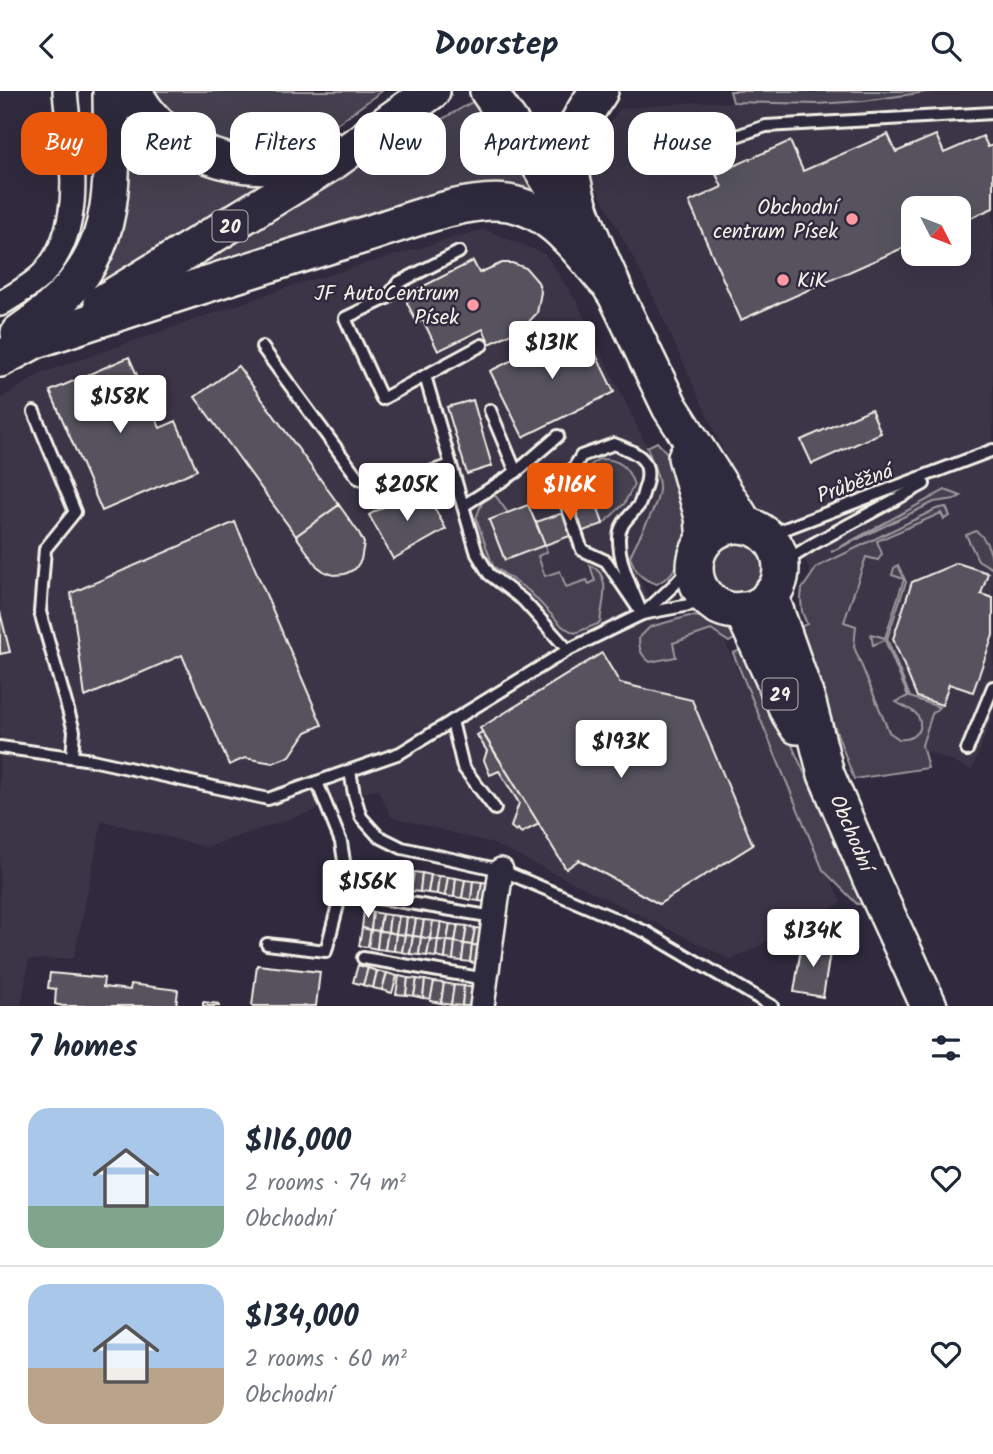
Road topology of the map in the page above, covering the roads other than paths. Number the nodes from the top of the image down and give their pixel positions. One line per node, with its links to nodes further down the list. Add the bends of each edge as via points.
1 (65, 91): 11 (street, via 73,174 71,219 63,243 44,273)
2 (111, 91): 14 (main road, via 109,209 97,250 69,292)
3 (134, 91): 6 (main road, via 156,123 178,141 209,157 247,165 300,159)
4 (488, 91): 10 (main road, 29, via 537,160)
5 (599, 91): 10 (highway, via 577,128 569,160 576,200)
6 (424, 96): 12 (main road, 20, via 334,161 226,229)
7 (993, 113): 8 (lane, via 766,126)
8 (736, 136)
9 (458, 252): 17 (lane, via 398,283 387,298 345,318 382,399)
10 (613, 289): 12 (main road, via 541,214 489,202 264,265); 18 (main road, 29)
11 (0, 303)
12 (36, 340): 16 (main road, 20)
13 (482, 345): 17 (lane)
14 (0, 346)
15 (262, 347): 23 (lane, via 358,478 384,487)
16 (0, 359)
17 (425, 376): 23 (lane)
18 (670, 407): 27 (main road, 29, via 699,498); 28 (main road, 29)
19 (490, 410): 25 (lane)
20 (34, 412): 35 (lane, via 75,512 45,549 40,612 74,731)
21 (558, 436): 25 (lane)
22 (993, 450): 24 (lane, Průběžná)
23 (451, 465): 26 (lane)
24 (957, 465): 28 (lane, Průběžná); 28 (lane, Průběžná)
25 (516, 472): 26 (lane)
26 (463, 506): 30 (lane, via 477,554 489,574 523,600)
27 (700, 550): 28 (main road, via 724,527); 28 (main road, Obchodní, via 698,583 702,593); 29 (lane, via 674,585)
28 (753, 572): 29 (lane); 47 (main road, Obchodní / 29, via 789,713 827,774)
29 (642, 614): 29 (lane, via 620,556 619,533 639,505 648,469 644,460 614,444 581,457 563,494 582,550 606,561); 30 (lane)
30 (568, 650): 32 (lane)
31 (993, 687): 34 (lane)
32 (452, 721): 36 (lane, via 400,753); 38 (lane, via 463,767)
33 (0, 747): 35 (lane)
34 (967, 750)
35 (72, 757): 37 (lane, via 268,799)
36 (350, 771): 37 (lane); 39 (lane, via 362,817 378,836 402,848)
37 (317, 782): 42 (lane, via 341,842 346,874 326,951)
38 (495, 809)
39 (501, 870): 41 (street); 46 (lane, via 646,932)
40 (373, 897): 41 (lane)
41 (494, 917): 44 (street)
42 (267, 944)
43 (363, 958): 44 (lane)
44 (486, 979): 45 (street)
45 (482, 1006)
46 (772, 1006)
47 (929, 1006)

